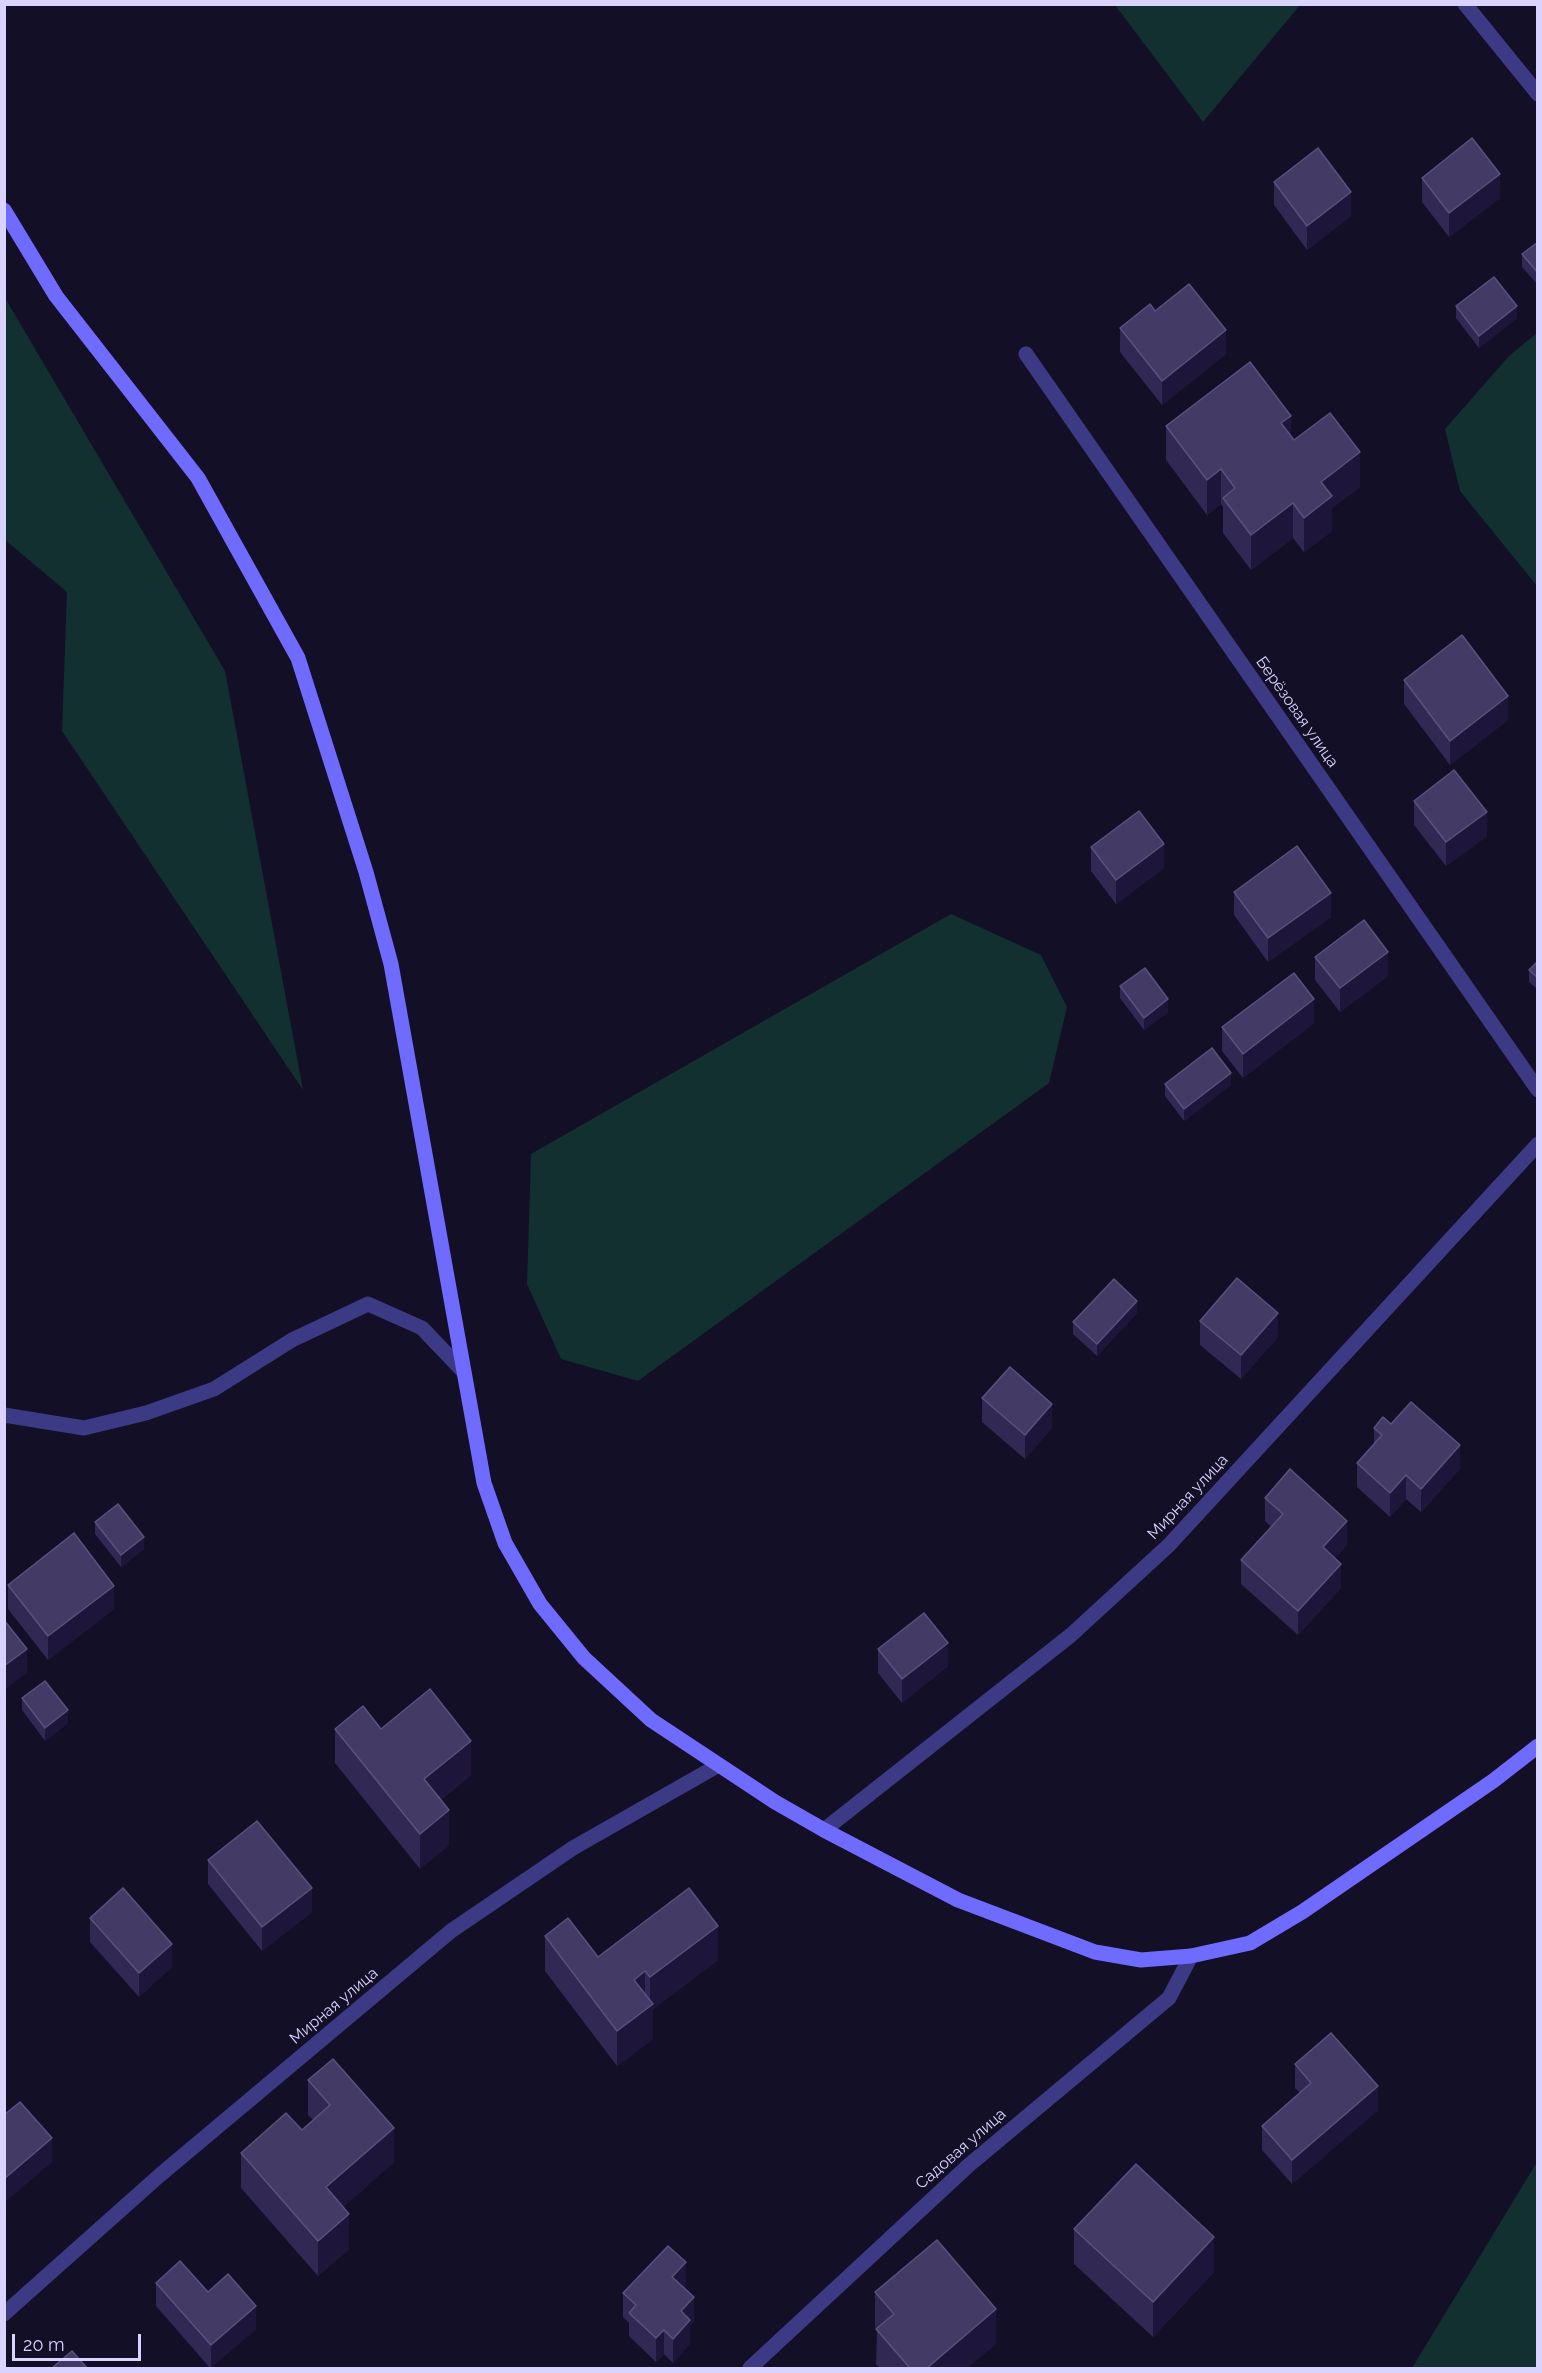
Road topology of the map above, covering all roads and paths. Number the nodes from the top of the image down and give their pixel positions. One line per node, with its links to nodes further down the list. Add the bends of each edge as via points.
1 (1465, 4): 2 (street)
2 (1538, 94)
3 (4, 210): 7 (street, via 56,296 198,478 298,658 391,964)
4 (1026, 354): 5 (street, Берёзовая улица)
5 (1538, 1090)
6 (1538, 1144): 11 (street, Мирная улица, via 1168,1545 1071,1635)
7 (462, 1370): 8 (street, via 422,1328 368,1304 292,1340 214,1389 146,1413 84,1428); 10 (street, via 483,1483 505,1543 540,1604 584,1658 643,1713)
8 (4, 1415)
9 (1538, 1746): 12 (street, via 1302,1912 1250,1943)
10 (717, 1766): 11 (street); 13 (street, Мирная улица, via 573,1848 451,1931 160,2175)
11 (824, 1830): 12 (street, via 957,1900 1095,1952 1141,1960)
12 (1191, 1956): 14 (street, Садовая улица, via 1169,1998 969,2165)
13 (4, 2314)
14 (750, 2368)

